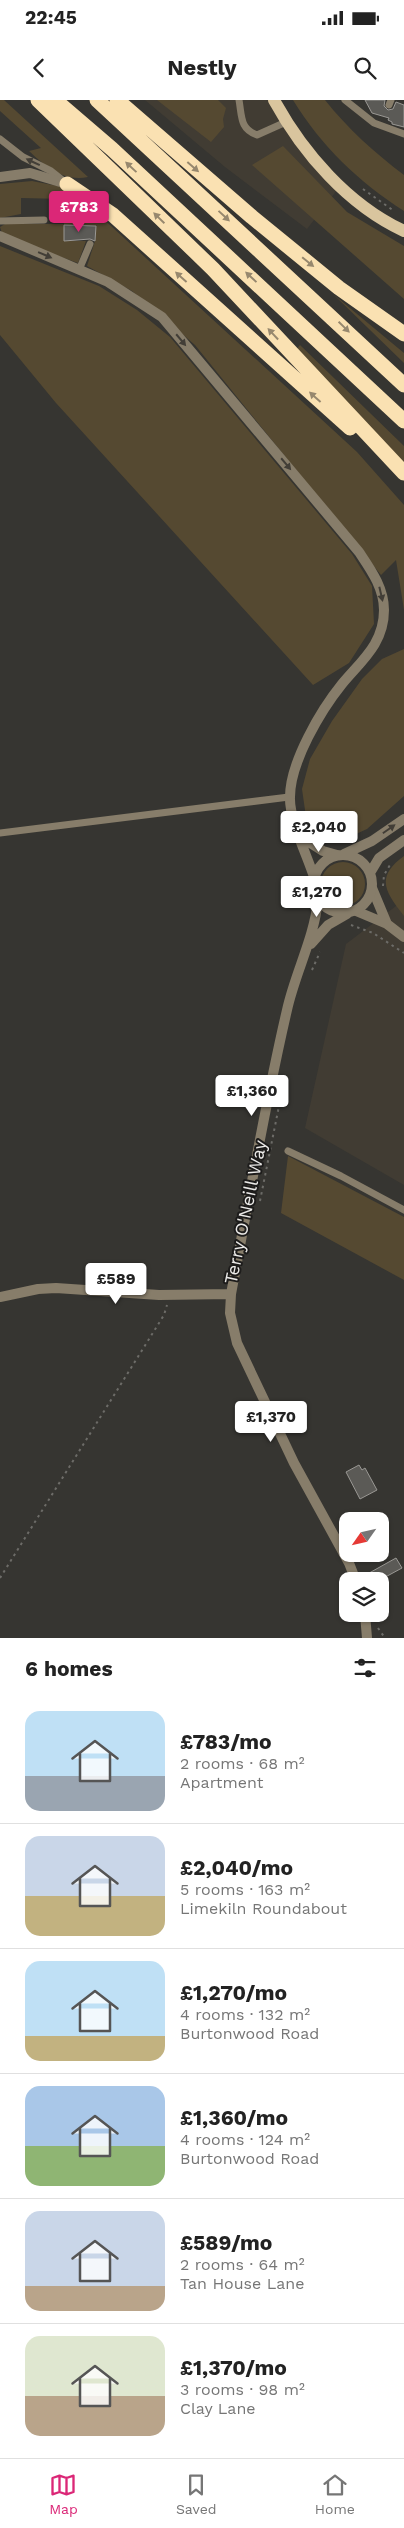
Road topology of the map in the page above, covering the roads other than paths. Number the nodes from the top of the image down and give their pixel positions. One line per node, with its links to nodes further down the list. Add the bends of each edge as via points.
1 (38, 100): 24 (highway, one-way to 1, via 213,269)
2 (55, 100): 23 (highway, one-way to 2, via 112,149)
3 (97, 100): 22 (highway, one-way to 22)
4 (117, 100): 21 (highway, one-way to 21, via 339,288)
5 (239, 100): 9 (lane, via 243,125 249,132 257,135)
6 (274, 100): 9 (main road)
7 (345, 100): 10 (lane, via 352,108)
8 (386, 117): 10 (lane)
9 (286, 122): 17 (main road, via 336,182 365,207)
10 (384, 126): 11 (lane)
11 (404, 134)
12 (0, 139): 14 (lane, one-way to 12)
13 (0, 177): 14 (street, via 30,173)
14 (67, 184): 24 (highway, one-way to 14, via 113,215)
15 (44, 220): 16 (lane)
16 (0, 221)
17 (404, 231)
18 (0, 236): 20 (street, one-way to 20)
19 (90, 244): 20 (lane)
20 (79, 270): 25 (street, one-way to 25, via 108,282 162,317 359,552 378,582 385,609 380,634 368,656 334,694 314,728 296,768)
21 (404, 334)
22 (404, 385)
23 (404, 421)
24 (404, 474)
25 (290, 797): 27 (lane); 28 (street)
26 (404, 819): 30 (street, one-way to 26, via 372,841)
27 (0, 833)
28 (300, 836): 30 (street, via 322,851); 32 (street)
29 (404, 840): 31 (street, via 380,858)
30 (340, 854): 31 (street, via 358,859); 32 (street, via 322,862)
31 (370, 872): 33 (street)
32 (314, 877): 34 (street, via 314,893)
33 (372, 888): 35 (street, via 367,901); 36 (street)
34 (318, 900): 35 (street, via 331,911); 38 (street)
35 (352, 912): 36 (street); 38 (street, via 328,925)
36 (387, 924): 37 (street)
37 (404, 937)
38 (307, 949): 41 (street, via 288,1003 272,1073)
39 (288, 1151): 40 (lane)
40 (404, 1210)
41 (231, 1294): 42 (street, via 170,1295 56,1288); 43 (street, via 230,1313 237,1343 294,1463)
42 (0, 1297)
43 (352, 1572)
44 (367, 1622): 45 (street)
45 (368, 1638)

